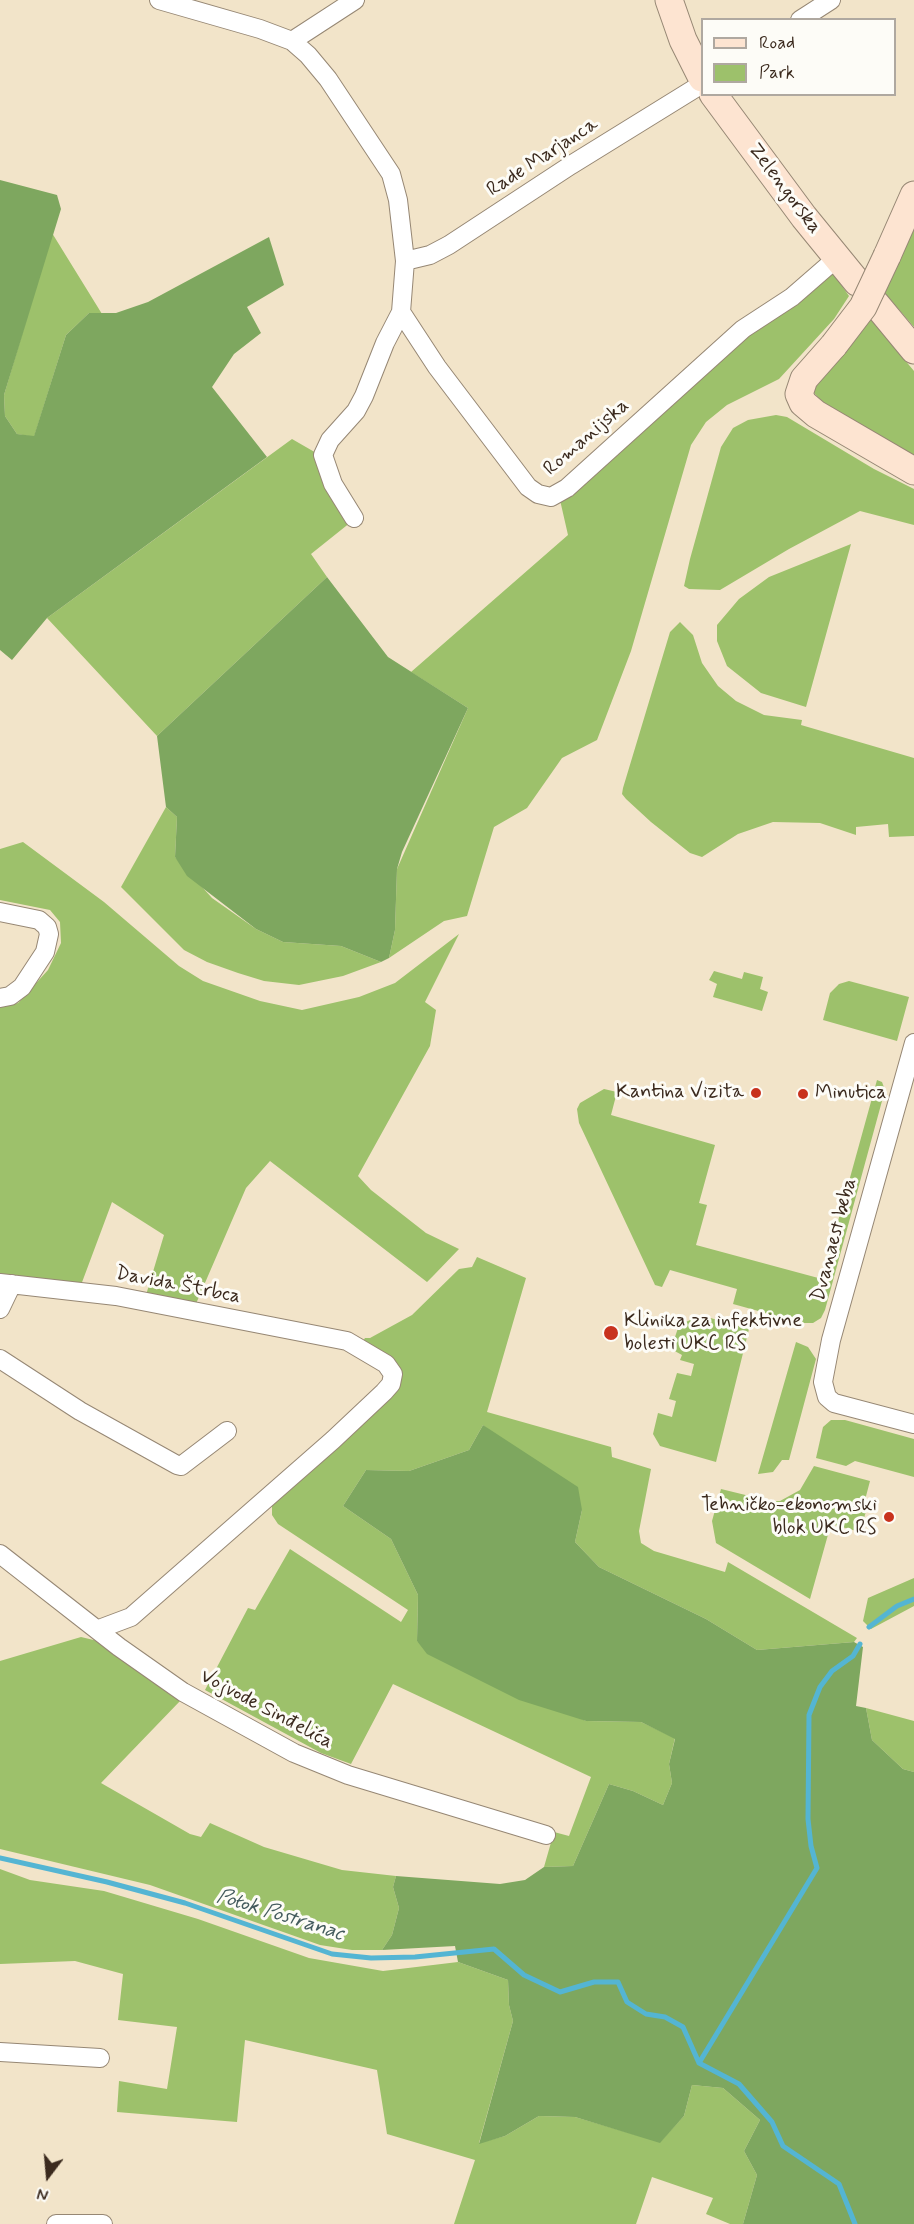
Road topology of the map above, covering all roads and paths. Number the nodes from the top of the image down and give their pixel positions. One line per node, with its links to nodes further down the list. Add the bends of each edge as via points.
1 (159, 0): 6 (street)
2 (355, 0): 6 (street)
3 (669, 0): 7 (street)
4 (831, 0): 5 (street)
5 (803, 18)
6 (292, 41): 12 (street, via 328,79 391,174)
7 (701, 76)
8 (701, 85): 12 (street, Rade Marjanca, via 449,246)
9 (714, 96): 11 (street, Zelengorska)
10 (914, 195): 17 (street, bridge, via 862,306 800,388 803,403 816,414)
11 (838, 257): 13 (street, Zelengorska); 15 (street, Romanijska, via 792,297 743,329 567,488 551,497 528,487 437,368)
12 (405, 261): 15 (street)
13 (858, 282)
14 (876, 304): 16 (street)
15 (401, 312): 18 (street, via 356,411 330,440 323,455 333,484)
16 (914, 350)
17 (914, 471)
18 (354, 518)
19 (0, 912): 20 (street, via 39,920 48,927 49,934 45,952 22,987)
20 (0, 998)
21 (914, 1043): 25 (street, Dvanaest beba, via 823,1382 827,1397 834,1403)
22 (6, 1283): 23 (street); 28 (street, Davida Štrbca, via 117,1296 347,1341 391,1368 393,1374 391,1384 333,1440 131,1617)
23 (0, 1310)
24 (0, 1359): 26 (street, via 80,1411 177,1465 181,1466)
25 (914, 1424)
26 (227, 1431)
27 (0, 1554): 28 (street, Vojvode Sinđelića)
28 (99, 1629): 29 (street, Vojvode Sinđelića, via 183,1692 294,1753 348,1775)
29 (546, 1835)
30 (0, 2052): 31 (street)
31 (100, 2058)
32 (56, 2224): 33 (street)
33 (103, 2224)

